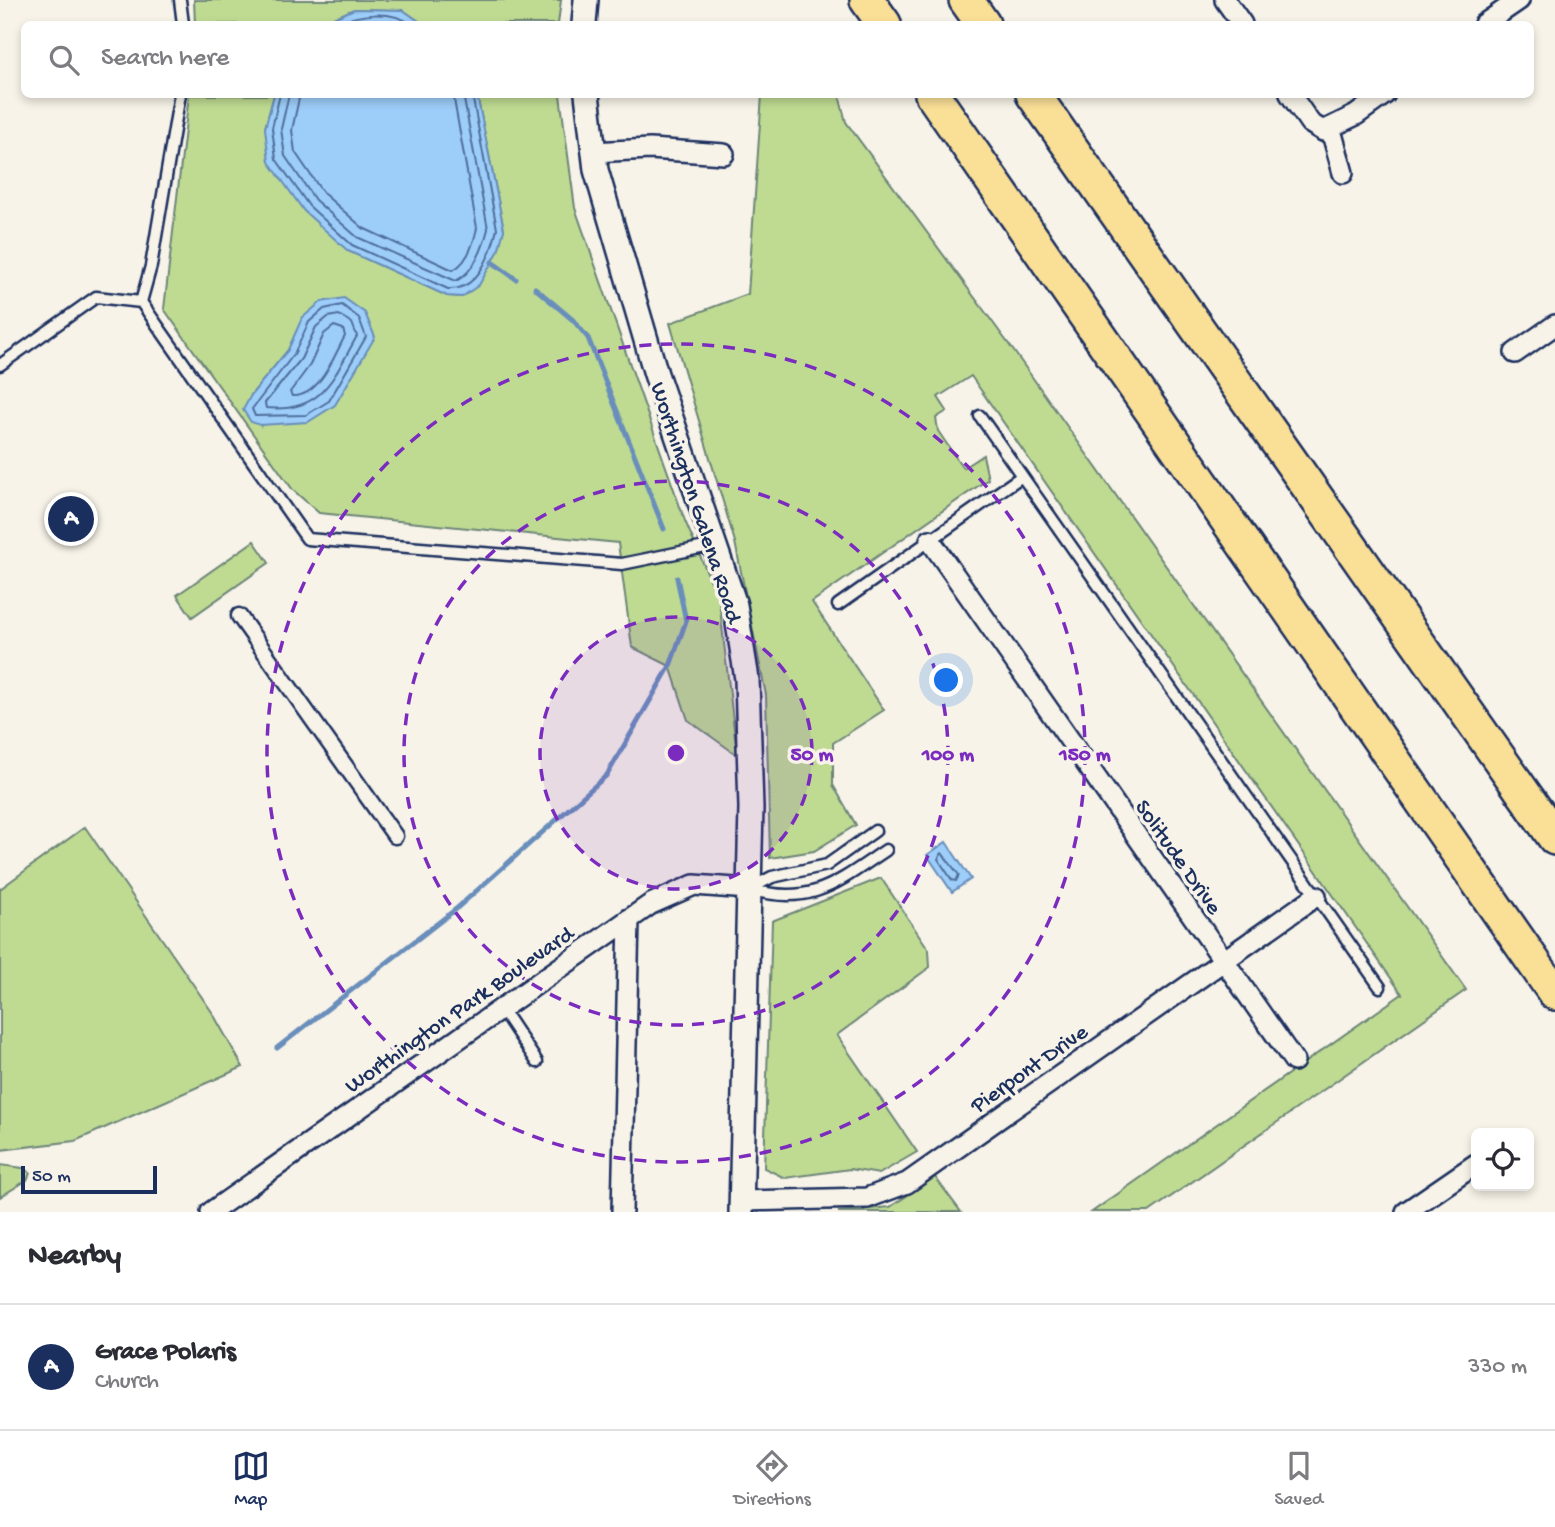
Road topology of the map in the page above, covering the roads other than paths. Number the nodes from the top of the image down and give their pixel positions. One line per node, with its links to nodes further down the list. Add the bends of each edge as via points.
1 (180, 0): 7 (lane)
2 (586, 0): 8 (street)
3 (867, 0): 9 (highway)
4 (966, 0): 10 (highway)
5 (1225, 0): 11 (street)
6 (1520, 0): 12 (street)
7 (183, 21)
8 (584, 21)
9 (882, 21)
10 (982, 21)
11 (1240, 21)
12 (1488, 21)
13 (179, 98): 23 (lane)
14 (587, 98): 20 (street, Worthington Galena Road)
15 (935, 98): 42 (highway)
16 (1036, 98): 35 (highway)
17 (1293, 98): 19 (street, via 1316,128)
18 (1379, 98): 19 (street)
19 (1331, 130): 22 (street)
20 (593, 152): 21 (street, via 650,149); 30 (street, Worthington Galena Road, via 656,374)
21 (724, 154)
22 (1343, 173)
23 (141, 302): 26 (lane, via 96,297); 30 (lane, via 307,539 622,564)
24 (1555, 325): 25 (street)
25 (1515, 353)
26 (0, 365)
27 (980, 416): 28 (lane)
28 (1022, 476): 29 (lane); 38 (lane)
29 (930, 540): 31 (lane); 40 (street, Solitude Drive)
30 (716, 544): 37 (street, Worthington Galena Road, via 735,605 747,679)
31 (838, 605)
32 (240, 617): 34 (street)
33 (875, 831): 37 (lane, via 827,864 772,877)
34 (395, 836)
35 (1555, 838)
36 (886, 850): 37 (lane, via 827,888 778,897)
37 (749, 889): 39 (street, Worthington Park Boulevard, via 694,886 674,891); 47 (street, Worthington Galena Road)
38 (1316, 896): 40 (street, Pierpont Drive); 41 (lane)
39 (629, 919): 43 (street, Worthington Park Boulevard); 49 (street)
40 (1224, 960): 44 (street, Solitude Drive); 47 (street, Pierpont Drive, via 906,1182 867,1198)
41 (1380, 987)
42 (1555, 993)
43 (501, 1008): 45 (lane); 48 (street, Worthington Park Boulevard)
44 (1294, 1061)
45 (537, 1062)
46 (1471, 1167): 50 (street)
47 (741, 1207)
48 (211, 1212)
49 (622, 1212)
50 (1406, 1212)

